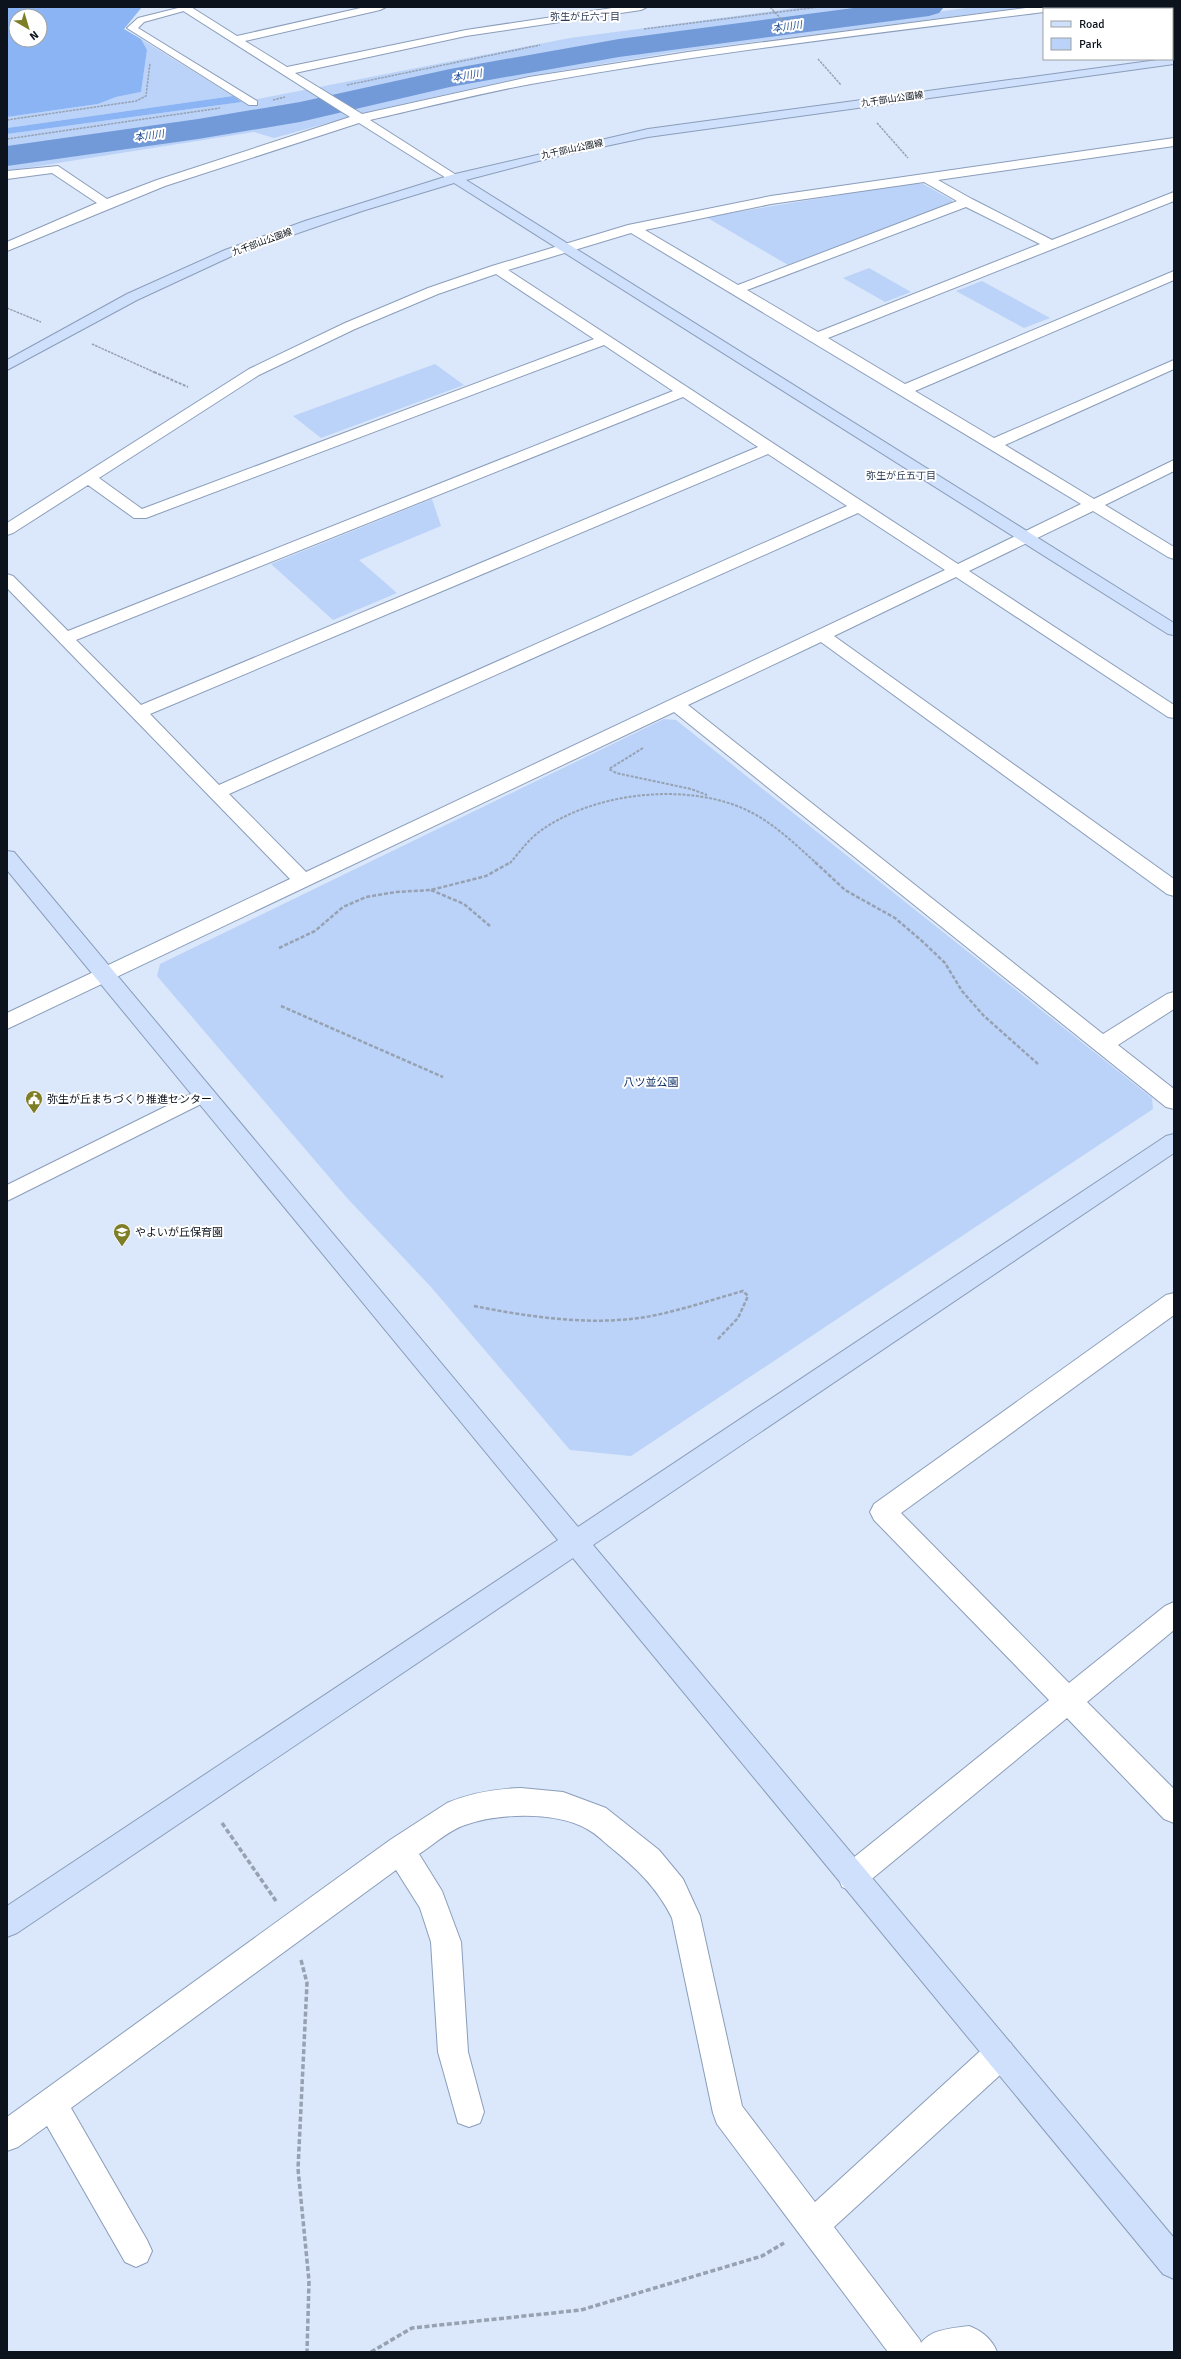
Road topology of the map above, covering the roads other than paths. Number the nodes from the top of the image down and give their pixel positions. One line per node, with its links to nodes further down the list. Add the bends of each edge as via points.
1 (380, 7): 5 (street)
2 (641, 7): 7 (street, via 466,33)
3 (184, 8): 5 (street); 8 (lane, via 141,20 132,28)
4 (1043, 10): 9 (street, via 688,55 587,71 529,81)
5 (235, 40): 7 (street)
6 (1174, 61): 13 (street, 九千部山公園線, via 648,133 568,149)
7 (286, 71): 9 (street)
8 (253, 104)
9 (361, 118): 13 (street); 16 (street)
10 (1174, 142): 12 (street)
11 (7, 175): 16 (street, via 54,169)
12 (925, 177): 15 (street); 17 (street, via 772,200)
13 (455, 178): 22 (street); 29 (street, 九千部山公園線, via 262,240 219,258 123,302)
14 (1174, 196): 20 (street)
15 (967, 202): 20 (street); 25 (street)
16 (106, 204): 19 (street)
17 (633, 228): 22 (street); 25 (street)
18 (13, 230): 19 (street)
19 (31, 236): 21 (street)
20 (1050, 244): 26 (street)
21 (7, 247)
22 (564, 248): 23 (street); 39 (street)
23 (497, 269): 27 (street); 35 (street, via 433,290 254,372)
24 (1174, 275): 30 (street)
25 (736, 290): 26 (street)
26 (816, 338): 30 (street)
27 (605, 340): 31 (street); 35 (street, via 140,515)
28 (1174, 364): 32 (street)
29 (7, 366)
30 (904, 390): 32 (street)
31 (683, 392): 33 (street); 45 (street)
32 (994, 444): 36 (street)
33 (769, 448): 37 (street); 47 (street)
34 (1174, 465): 36 (street)
35 (89, 478): 38 (street)
36 (1093, 505): 39 (street); 40 (street)
37 (858, 507): 41 (street); 49 (street)
38 (7, 530)
39 (1027, 537): 41 (street); 43 (street)
40 (1174, 554)
41 (956, 571): 44 (street); 48 (street)
42 (7, 579): 45 (street)
43 (1174, 630)
44 (822, 635): 46 (street); 52 (street)
45 (65, 638): 47 (street)
46 (675, 704): 51 (street); 56 (street)
47 (138, 713): 49 (street)
48 (1174, 714)
49 (216, 793): 51 (street)
50 (7, 857): 53 (street)
51 (303, 881): 53 (street)
52 (1174, 889)
53 (104, 976): 55 (street); 57 (street)
54 (1174, 999): 56 (street)
55 (7, 1022)
56 (1103, 1044): 58 (street)
57 (203, 1095): 60 (lane); 62 (street)
58 (1174, 1101)
59 (1174, 1142): 62 (street)
60 (7, 1194)
61 (1174, 1302): 64 (street, via 883,1512)
62 (576, 1542): 67 (street); 68 (street)
63 (1174, 1614): 64 (street)
64 (1069, 1700): 65 (street); 67 (street)
65 (1174, 1809)
66 (400, 1850): 70 (street); 71 (street, via 432,1901 446,1942 452,2052); 73 (street, via 457,1813 493,1803 521,1802 563,1806 596,1818 649,1860 673,1889 686,1916 728,2113)
67 (852, 1877): 69 (street)
68 (7, 1923)
69 (1000, 2054): 73 (street); 75 (street)
70 (51, 2104): 72 (street); 74 (street)
71 (468, 2112)
72 (7, 2136)
73 (814, 2224): 76 (street)
74 (136, 2251)
75 (1174, 2263)
76 (908, 2352)
77 (930, 2352): 78 (lane, via 940,2344 969,2340)
78 (983, 2352)

